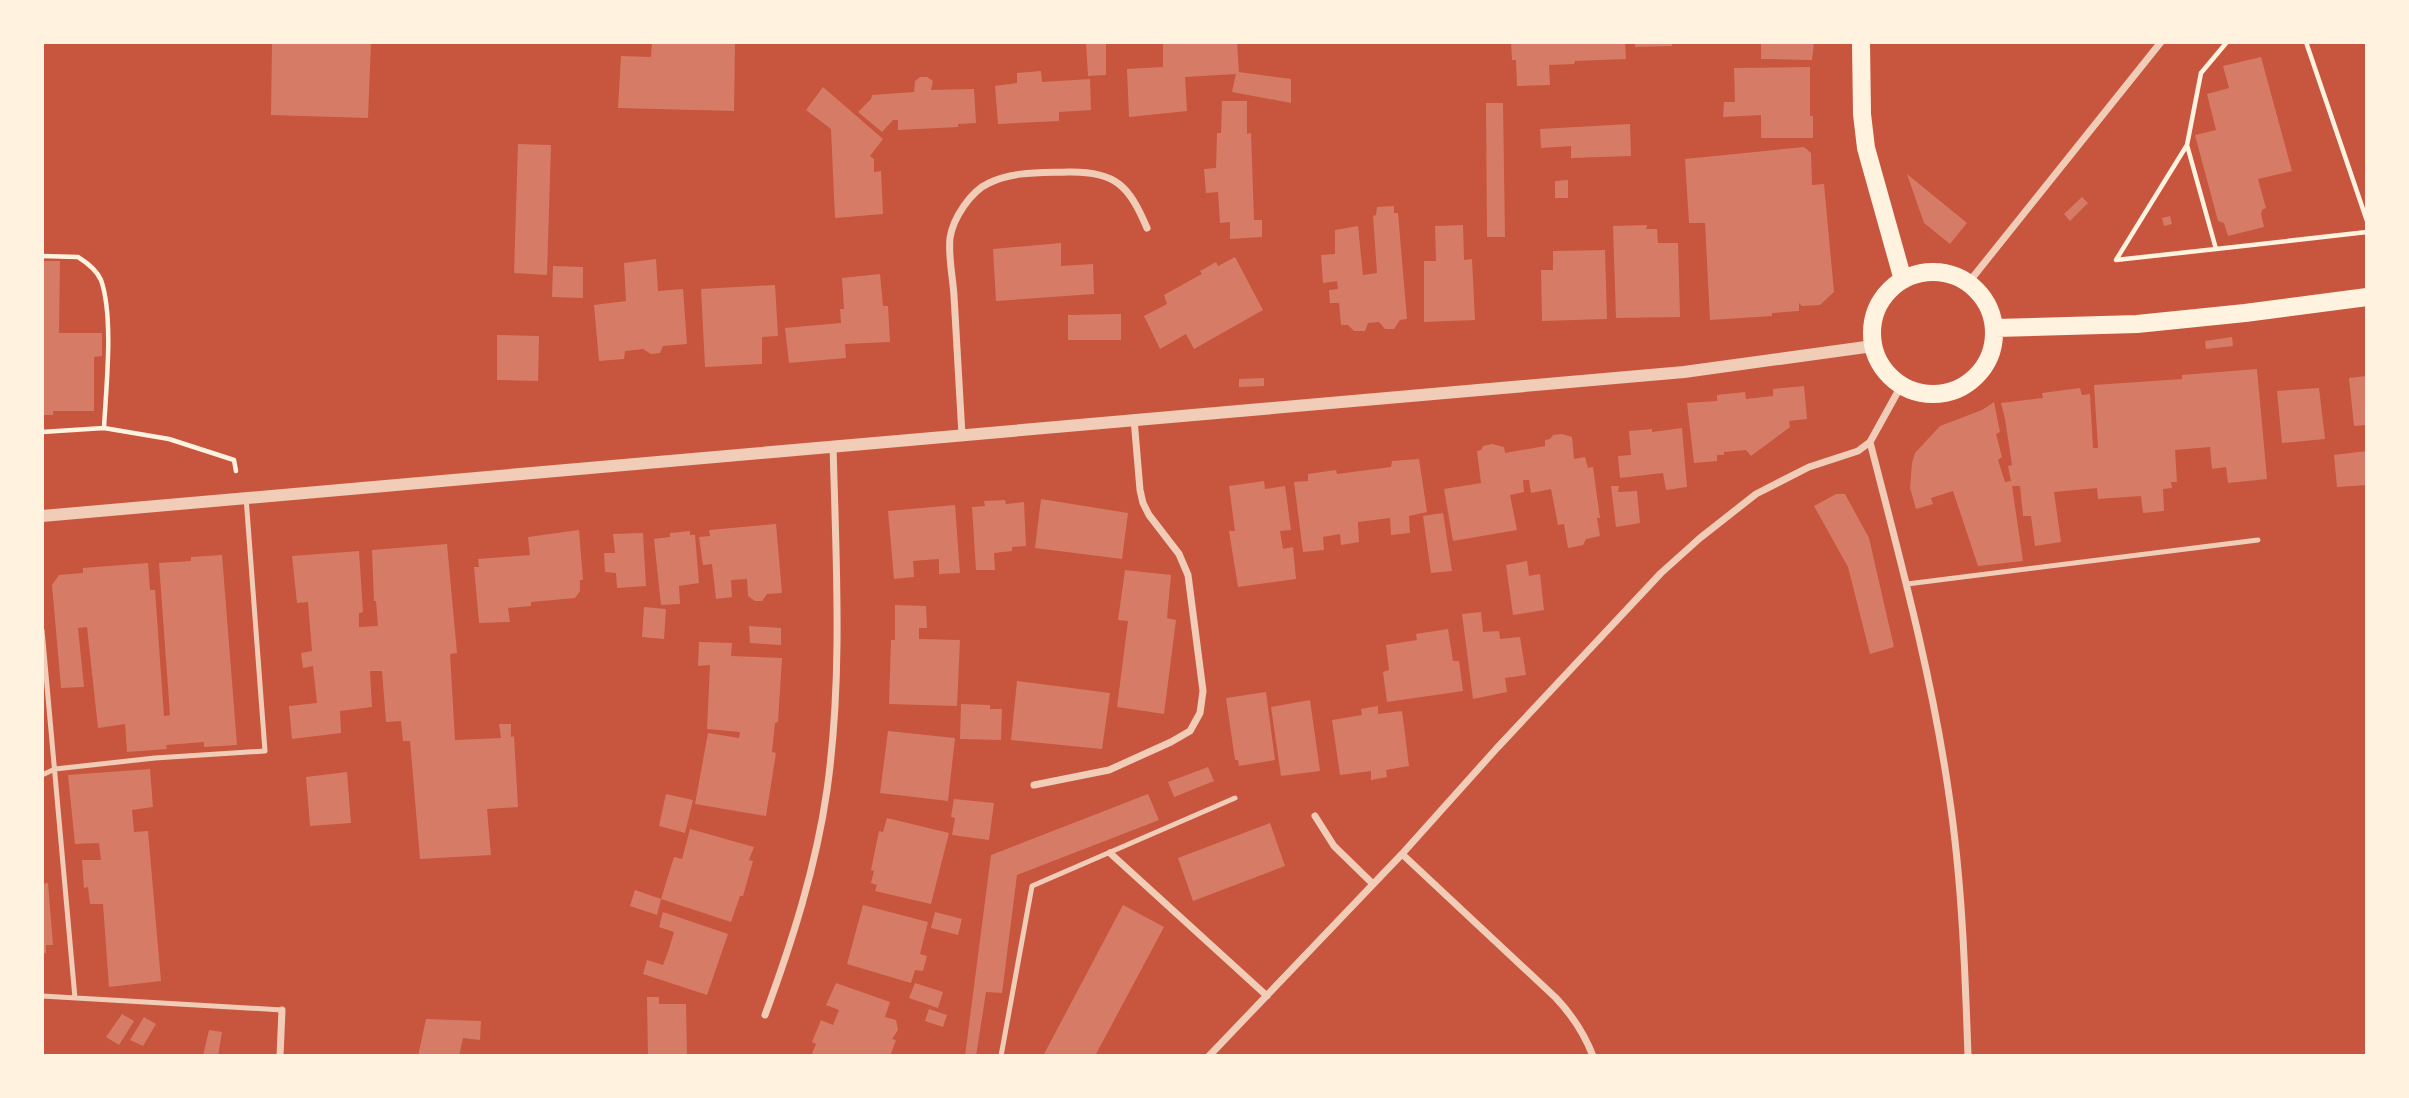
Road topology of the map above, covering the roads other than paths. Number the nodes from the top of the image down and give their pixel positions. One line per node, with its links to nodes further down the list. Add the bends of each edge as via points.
1 (1861, 42): 4 (main road, via 1866,148)
2 (2161, 42): 5 (street)
3 (1147, 228): 11 (street, via 1127,192 1104,176 1087,172 1013,176 987,183 974,194 950,237)
4 (1902, 280): 5 (main road, via 1922,272 1942,272); 8 (main road, via 1876,311)
5 (1969, 282): 7 (main road, via 1989,308)
6 (2367, 297): 7 (main road, via 2137,324)
7 (1994, 328): 9 (main road, via 1993,348 1971,381 1934,395)
8 (1873, 346): 9 (main road, via 1883,369); 10 (street, via 1685,372)
9 (1901, 386): 12 (street)
10 (1134, 418): 11 (street); 21 (street, via 1143,503 1188,575 1203,691 1200,713 1190,731 1109,769)
11 (962, 435): 13 (street)
12 (1870, 442): 17 (street); 25 (street, via 1756,494 1700,538 1630,605)
13 (833, 445): 14 (street); 31 (street, via 836,640 830,765 819,834 796,925)
14 (246, 498): 15 (street); 19 (lane, via 265,751)
15 (42, 516)
16 (2258, 540): 17 (lane)
17 (1907, 584): 36 (street, via 1950,798)
18 (42, 629): 19 (lane)
19 (55, 769): 20 (lane); 29 (lane)
20 (42, 775)
21 (1034, 785)
22 (1235, 797): 24 (lane)
23 (1315, 816): 26 (street, via 1334,846)
24 (1111, 853): 28 (street); 33 (lane, via 1032,886)
25 (1402, 853): 26 (street); 35 (street, via 1556,998 1580,1027)
26 (1373, 884): 28 (street)
27 (42, 996): 29 (lane)
28 (1267, 996): 34 (street)
29 (75, 998): 30 (lane)
30 (282, 1010): 32 (street)
31 (765, 1015)
32 (280, 1056)
33 (1001, 1056)
34 (1209, 1056)
35 (1592, 1056)
36 (1968, 1056)

